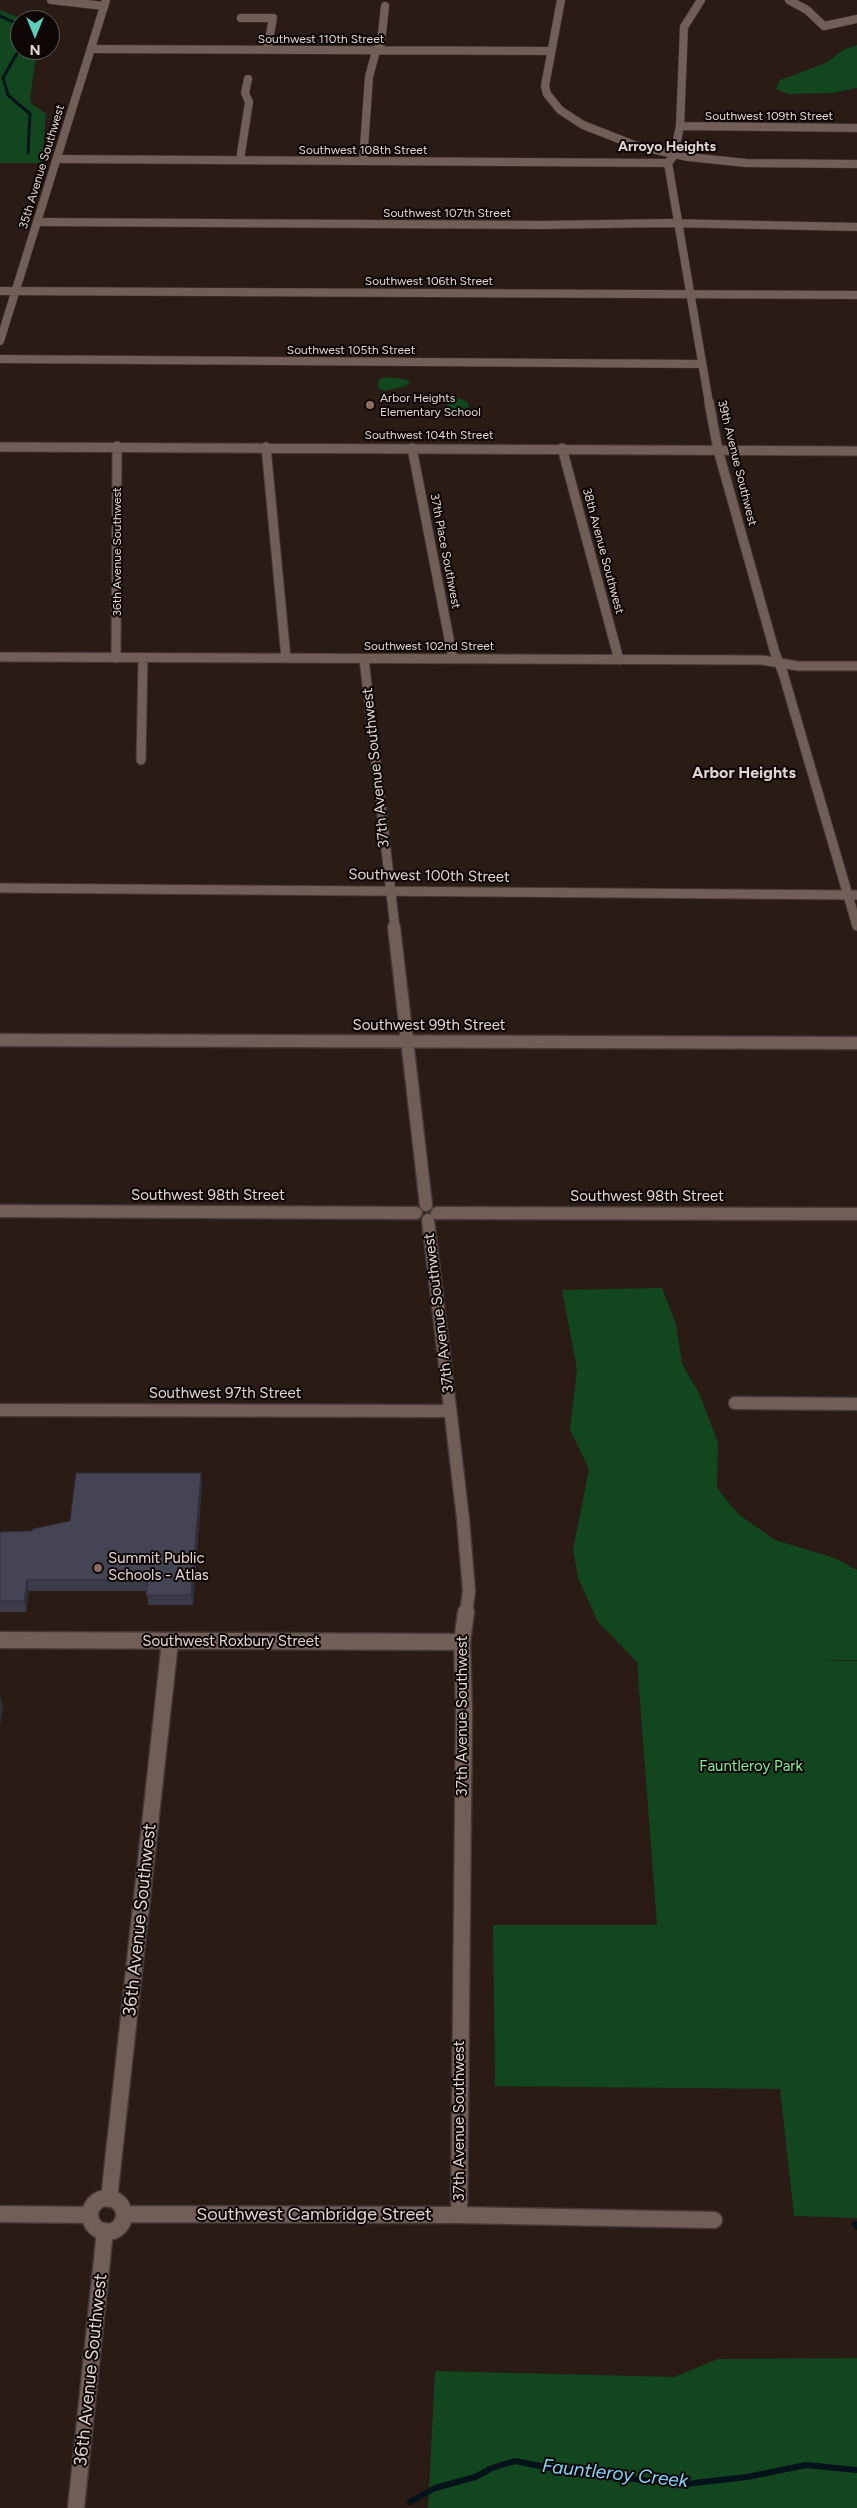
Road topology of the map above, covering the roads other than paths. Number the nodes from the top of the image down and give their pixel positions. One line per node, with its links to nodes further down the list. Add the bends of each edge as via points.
1 (51, 0): 5 (street)
2 (562, 0): 12 (street)
3 (701, 0): 14 (street, via 684,27)
4 (789, 0): 8 (street, via 807,10 824,26)
5 (105, 3): 9 (street, 35th Avenue Southwest)
6 (385, 6): 11 (street, via 381,44)
7 (241, 18): 10 (street, via 273,18)
8 (857, 19)
9 (91, 48): 10 (street, Southwest 110th Street); 17 (street, 35th Avenue Southwest)
10 (267, 50): 11 (street, Southwest 110th Street)
11 (376, 51): 12 (street, Southwest 110th Street); 19 (street, via 369,77)
12 (550, 51): 16 (street, via 545,86 547,94 560,110 598,132)
13 (248, 80): 18 (street, via 246,93 249,102)
14 (680, 126): 15 (street, Southwest 109th Street); 16 (street)
15 (857, 128)
16 (674, 155): 20 (street); 21 (street, via 746,163)
17 (56, 159): 18 (street, Southwest 108th Street); 22 (street, 35th Avenue Southwest)
18 (240, 160): 19 (street, Southwest 108th Street)
19 (363, 161): 20 (street, Southwest 108th Street)
20 (668, 163): 23 (street, 39th Avenue Southwest)
21 (857, 164)
22 (37, 222): 23 (street, Southwest 107th Street); 26 (street, 35th Avenue Southwest)
23 (677, 224): 24 (street, Southwest 107th Street); 27 (street, 39th Avenue Southwest)
24 (857, 226)
25 (0, 291): 26 (street, Southwest 106th Street)
26 (15, 291): 27 (street, Southwest 106th Street); 29 (street, 35th Avenue Southwest)
27 (689, 294): 28 (street, Southwest 106th Street); 31 (street, 39th Avenue Southwest)
28 (857, 295)
29 (0, 341)
30 (0, 359): 31 (street, Southwest 105th Street)
31 (701, 364): 37 (street, 39th Avenue Southwest)
32 (117, 446): 33 (street, Southwest 104th Street); 34 (street, Southwest 104th Street); 40 (street, 36th Avenue Southwest)
33 (0, 447)
34 (266, 447): 35 (street, Southwest 104th Street); 42 (street)
35 (412, 448): 36 (street, Southwest 104th Street); 44 (street, 37th Place Southwest)
36 (562, 448): 37 (street, Southwest 104th Street); 45 (street, 38th Avenue Southwest)
37 (718, 450): 38 (street, Southwest 104th Street); 46 (street, 39th Avenue Southwest)
38 (857, 451)
39 (0, 657): 40 (street, Southwest 102nd Street)
40 (116, 658): 41 (street, Southwest 102nd Street)
41 (143, 658): 42 (street, Southwest 102nd Street); 48 (street)
42 (286, 658): 43 (street, Southwest 102nd Street)
43 (364, 659): 44 (street, Southwest 102nd Street); 50 (street, 37th Avenue Southwest)
44 (453, 659): 45 (street, Southwest 102nd Street)
45 (619, 660): 46 (street, Southwest 102nd Street, via 762,660)
46 (779, 663): 47 (street, Southwest 102nd Street); 51 (street, 39th Avenue Southwest)
47 (857, 666)
48 (141, 760)
49 (0, 888): 50 (street, Southwest 100th Street)
50 (389, 890): 51 (street, Southwest 100th Street); 54 (street, 37th Avenue Southwest)
51 (853, 895): 52 (street, 39th Avenue Southwest)
52 (857, 926)
53 (0, 1040): 54 (street, Southwest 99th Street)
54 (407, 1041): 55 (street, Southwest 99th Street); 56 (street, 37th Avenue Southwest)
55 (857, 1043)
56 (426, 1205): 58 (street, via 419,1207); 60 (street, via 435,1207)
57 (0, 1212): 58 (street, Southwest 98th Street)
58 (416, 1213): 60 (street, via 420,1219)
59 (857, 1214): 60 (street, Southwest 98th Street)
60 (433, 1217): 64 (street, 37th Avenue Southwest)
61 (735, 1403): 62 (street)
62 (857, 1404)
63 (0, 1410): 64 (street, Southwest 97th Street)
64 (450, 1411): 67 (street, 37th Avenue Southwest, via 469,1591)
65 (0, 1640): 66 (street, Southwest Roxbury Street)
66 (170, 1642): 67 (street, Southwest Roxbury Street); 68 (street, 36th Avenue Southwest)
67 (462, 1642): 72 (street, 37th Avenue Southwest)
68 (109, 2199): 70 (street, via 120,2204); 71 (street, via 96,2204)
69 (0, 2214): 71 (street)
70 (124, 2214): 72 (street, Southwest Cambridge Street); 74 (street, via 118,2228)
71 (90, 2215): 74 (street, via 96,2228)
72 (460, 2215): 73 (street, Southwest Cambridge Street)
73 (714, 2220)
74 (105, 2231): 75 (street, 36th Avenue Southwest)
75 (76, 2508)

